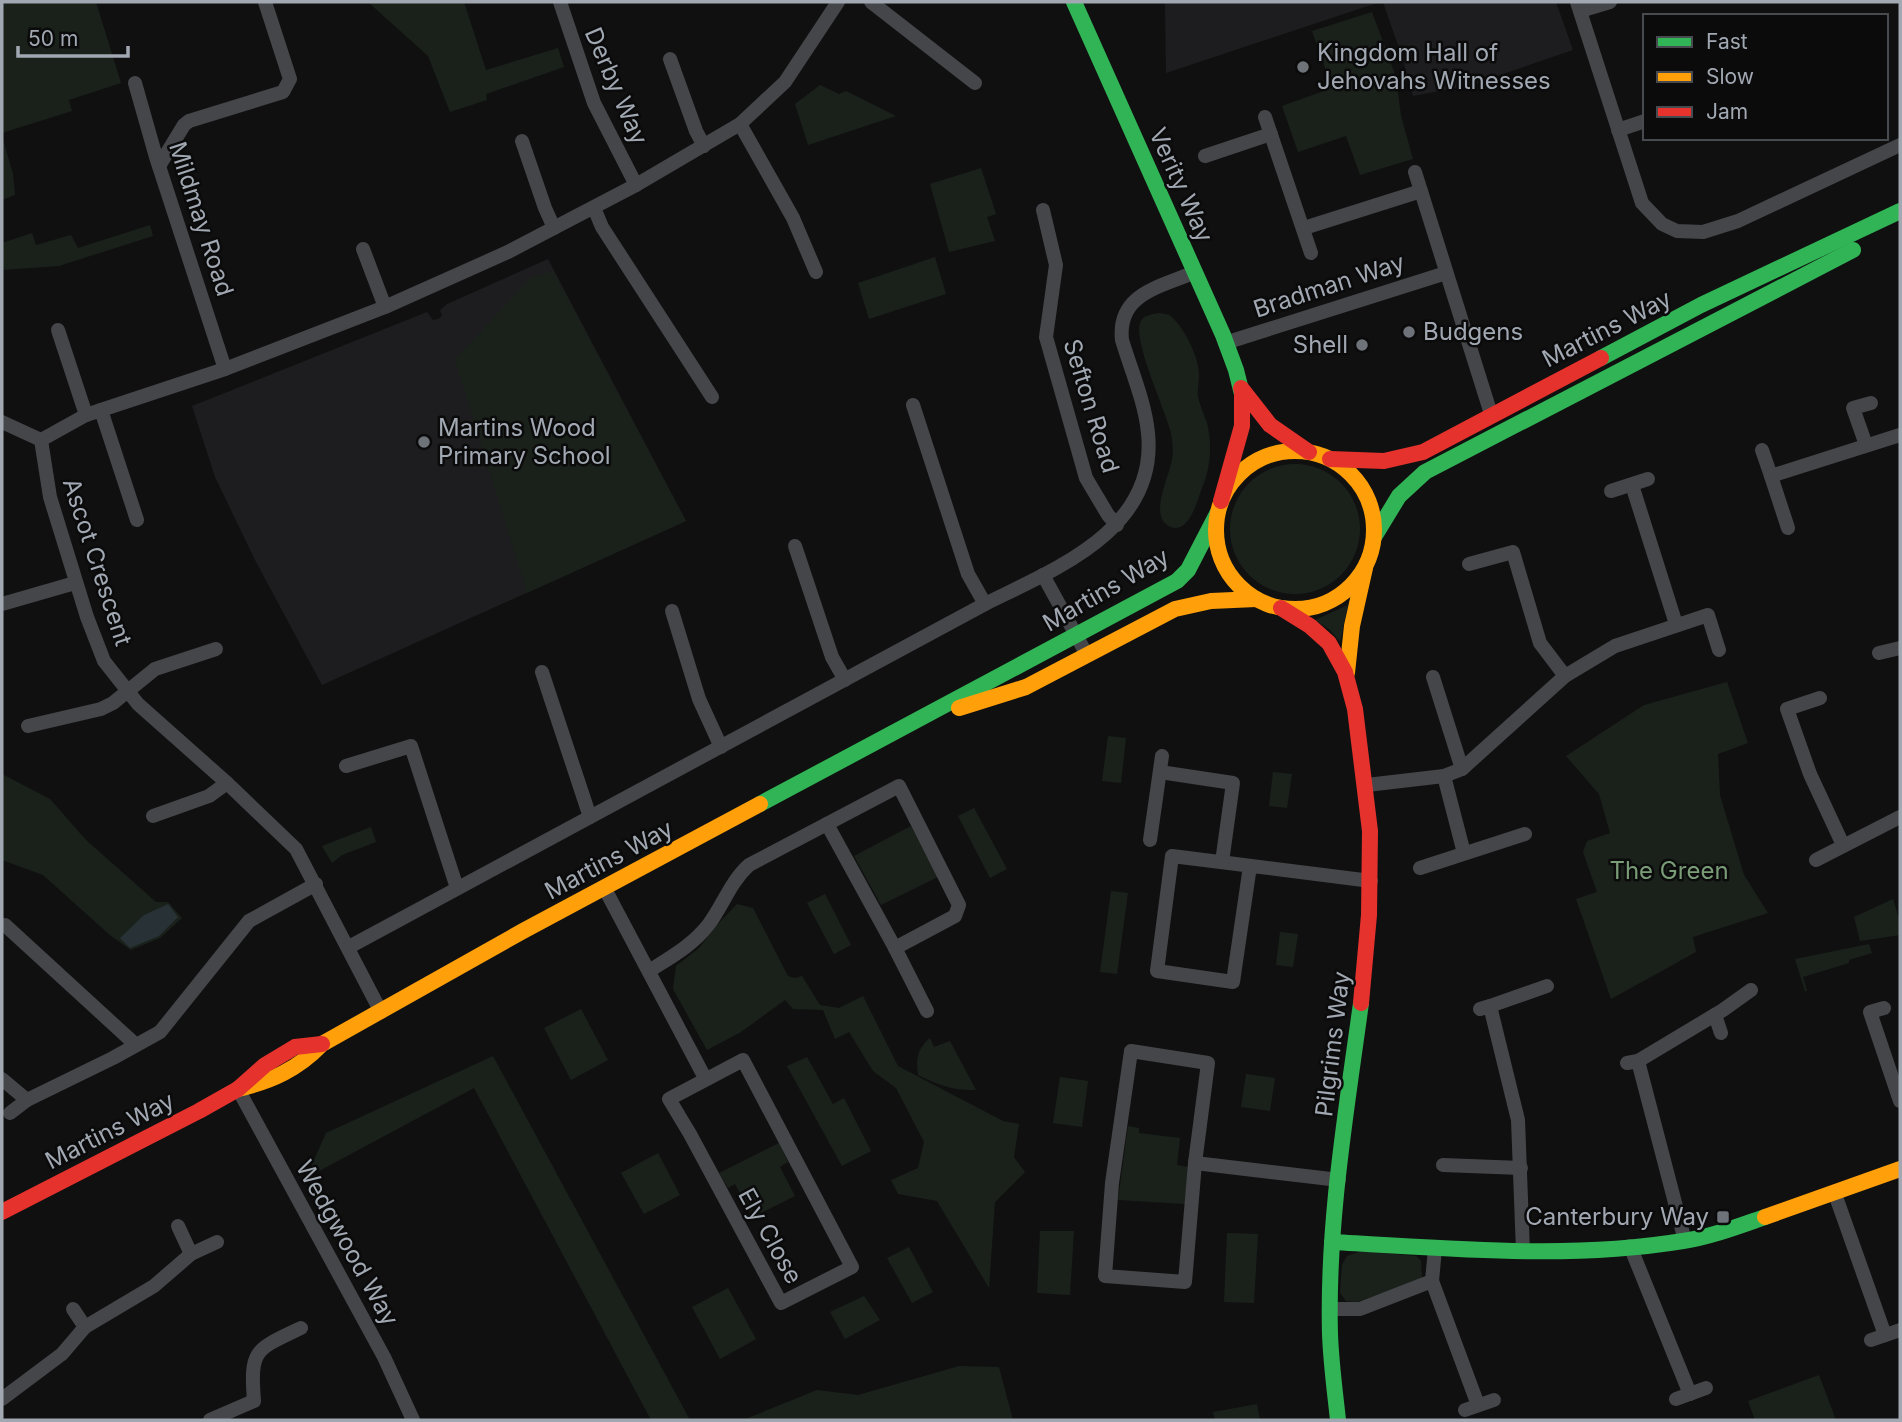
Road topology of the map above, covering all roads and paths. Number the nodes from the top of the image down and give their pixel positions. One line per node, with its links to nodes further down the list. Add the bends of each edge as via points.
1 (265, 2): 20 (street, via 290,79 283,92 190,121)
2 (559, 2): 22 (street, Derby Way, via 594,103)
3 (838, 2): 13 (street, via 785,82)
4 (871, 2): 10 (street)
5 (1074, 2): 33 (street, Verity Way)
6 (1610, 2): 7 (street)
7 (1578, 6): 14 (street)
8 (670, 59): 18 (street)
9 (135, 83): 20 (street, Mildmay Road)
10 (975, 83)
11 (1265, 117): 15 (street, Bradman Way)
12 (1643, 122): 14 (street)
13 (740, 124): 18 (street); 32 (street, via 793,218)
14 (1618, 130): 17 (street, via 1647,210 1662,224 1691,233 1738,221)
15 (1271, 134): 19 (street); 28 (street, Bradman Way)
16 (522, 141): 27 (street)
17 (1900, 145)
18 (704, 146): 22 (street)
19 (1205, 156)
20 (159, 166): 38 (street, Mildmay Road)
21 (1415, 172): 23 (street)
22 (636, 185): 24 (street)
23 (1422, 191): 28 (street); 34 (street)
24 (593, 208): 27 (street); 40 (street)
25 (1043, 210): 59 (street, Sefton Road, via 1056,265 1046,337 1086,478)
26 (1900, 211): 44 (street, Martins Way, via 1701,305)
27 (554, 228): 35 (street)
28 (1304, 228): 31 (street, Bradman Way)
29 (1900, 228): 61 (street, Martins Way, via 1425,472 1399,496)
30 (363, 249): 35 (street)
31 (1311, 253)
32 (816, 272)
33 (1195, 272): 37 (street, Verity Way); 59 (street, Sefton Road, via 1138,298 1122,321 1122,340 1149,436 1142,480)
34 (1446, 273): 37 (street, Bradman Way); 44 (street)
35 (385, 307): 38 (street)
36 (58, 330): 45 (street)
37 (1225, 343): 39 (street, Verity Way)
38 (225, 369): 43 (street)
39 (1241, 388): 51 (street, Verity Way, via 1264,421); 57 (street, Verity Way, via 1241,426)
40 (712, 397)
41 (1871, 403): 49 (street, via 1851,401)
42 (913, 405): 71 (street, via 968,574)
43 (101, 410): 45 (street); 58 (street, Ascot Crescent)
44 (1491, 414): 52 (street, Martins Way, via 1405,458)
45 (86, 415): 48 (street)
46 (2, 422): 48 (street)
47 (1900, 435): 49 (street)
48 (41, 440): 68 (street, Ascot Crescent, via 50,497)
49 (1866, 445): 53 (street)
50 (1762, 450): 53 (street)
51 (1309, 452): 52 (street, Martins Way); 57 (street, Martins Way, via 1282,452 1257,461 1230,485)
52 (1330, 459): 61 (street, Martins Way, via 1359,483 1371,509)
53 (1772, 476): 60 (street)
54 (1648, 480): 55 (street)
55 (1632, 485): 56 (street); 74 (street)
56 (1611, 491)
57 (1219, 508): 69 (street, Martins Way, via 1219,554 1240,587); 75 (street, Martins Way, via 1188,570 1177,581)
58 (136, 520)
59 (1117, 525): 67 (street, Sefton Road, via 1095,545)
60 (1788, 528)
61 (1374, 537): 66 (street, Martins Way)
62 (1508, 537): 64 (street)
63 (795, 547): 85 (street, via 832,657)
64 (1513, 552): 65 (street); 83 (street, via 1541,643)
65 (1469, 564)
66 (1365, 568): 72 (street, Martins Way, via 1353,584 1320,605); 82 (street, Pilgrims Way)
67 (1043, 575): 71 (street, Sefton Road); 75 (street)
68 (75, 583): 70 (street); 86 (street, Ascot Crescent, via 96,645)
69 (1256, 599): 72 (street, Martins Way); 80 (street, Martins Way, via 1211,601 1175,609)
70 (2, 604)
71 (985, 604): 85 (street, Sefton Road)
72 (1281, 608): 82 (street, Pilgrims Way, via 1323,636)
73 (672, 611): 90 (street, via 699,699)
74 (1676, 624): 78 (street, via 1708,615); 83 (street, via 1615,646)
75 (1075, 635): 80 (street); 88 (street, Martins Way)
76 (1900, 648): 79 (street)
77 (216, 649): 86 (street, Ascot Crescent, via 155,669)
78 (1719, 650)
79 (1879, 653)
80 (1087, 655): 88 (street, Martins Way, via 1026,687)
81 (542, 672): 99 (street)
82 (1347, 674): 97 (street, Pilgrims Way)
83 (1564, 676): 93 (street)
84 (1433, 677): 93 (street)
85 (845, 680): 90 (street, Sefton Road)
86 (126, 691): 89 (street, Ascot Crescent, via 101,709); 96 (street, Ascot Crescent)
87 (1821, 698): 104 (street, via 1787,709)
88 (919, 721): 113 (street, Martins Way)
89 (28, 726)
90 (721, 747): 99 (street, Sefton Road)
91 (1162, 757): 94 (street)
92 (346, 766): 112 (street, via 411,746)
93 (1462, 769): 95 (street)
94 (1160, 772): 103 (street); 107 (street, via 1233,783)
95 (1444, 776): 97 (street); 105 (street)
96 (227, 783): 98 (street, via 209,796); 111 (street, Ascot Crescent, via 296,849)
97 (1367, 785): 110 (street, Pilgrims Way)
98 (153, 816)
99 (590, 817): 112 (street, Sefton Road)
100 (1900, 817): 104 (street)
101 (827, 824): 116 (street); 116 (street, via 899,786 959,905 955,916); 117 (street, via 749,865 700,936)
102 (1525, 834): 105 (street)
103 (1150, 840)
104 (1843, 845): 106 (street)
105 (1464, 853): 109 (street)
106 (1816, 860)
107 (1222, 862): 108 (street); 108 (street, via 1172,856 1157,971 1233,982)
108 (1250, 866): 110 (street)
109 (1420, 868)
110 (1371, 881): 136 (street, Pilgrims Way, via 1368,947)
111 (316, 884): 115 (street, Ascot Crescent); 125 (street, via 249,921 160,1032)
112 (457, 888): 115 (street, Sefton Road)
113 (604, 889): 117 (street); 122 (street, Martins Way)
114 (5, 925): 125 (street)
115 (349, 947): 122 (street, Ascot Crescent)
116 (895, 948): 121 (street)
117 (649, 971): 127 (street)
118 (1547, 986): 134 (street, via 1485,1007 1518,1120)
119 (1751, 990): 123 (street)
120 (1884, 1008): 130 (street, via 1870,1012)
121 (927, 1011)
122 (381, 1012): 128 (street, Martins Way, via 322,1044 295,1047)
123 (1715, 1015): 124 (street); 140 (street, via 1632,1062)
124 (1721, 1033)
125 (136, 1045): 129 (street)
126 (2, 1079): 129 (street)
127 (705, 1079): 127 (street, Ely Close, via 743,1060 852,1267 780,1303 669,1098)
128 (238, 1088): 138 (street, Martins Way); 157 (street, Wedgwood Way, via 384,1357)
129 (27, 1100): 131 (street)
130 (1900, 1101)
131 (10, 1113)
132 (1195, 1163): 132 (street, via 1185,1282 1105,1276 1112,1183 1131,1051 1208,1063); 136 (street)
133 (1443, 1165): 134 (street)
134 (1521, 1168): 145 (street)
135 (1900, 1169): 137 (street)
136 (1339, 1180): 142 (street, Pilgrims Way)
137 (1835, 1194): 140 (street); 152 (street, via 1878,1337)
138 (2, 1212)
139 (178, 1226): 146 (street)
140 (1685, 1241): 143 (street)
141 (217, 1242): 146 (street)
142 (1332, 1242): 144 (street); 149 (street, Pilgrims Way)
143 (1630, 1246): 145 (street); 153 (street, via 1683,1396)
144 (1435, 1249): 145 (street); 147 (street)
145 (1523, 1252)
146 (191, 1254): 150 (street, via 154,1286)
147 (1432, 1281): 149 (street, via 1360,1309); 155 (street, via 1471,1407)
148 (73, 1309): 150 (street)
149 (1329, 1309): 158 (street, Pilgrims Way)
150 (85, 1327): 154 (street, via 62,1354)
151 (301, 1328): 156 (street, via 254,1358 254,1401)
152 (1900, 1330)
153 (1706, 1388)
154 (2, 1399)
155 (1494, 1400)
156 (209, 1420)
157 (413, 1420)
158 (1338, 1420)

